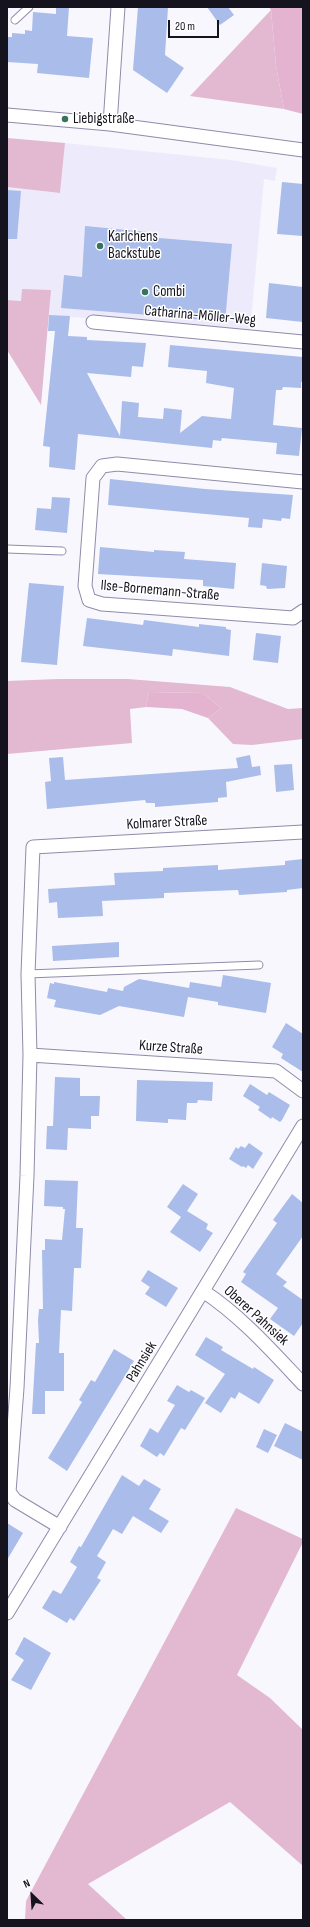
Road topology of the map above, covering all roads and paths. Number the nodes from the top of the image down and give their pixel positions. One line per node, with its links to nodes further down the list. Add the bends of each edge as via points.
1 (29, 7): 3 (lane)
2 (118, 7): 5 (street)
3 (15, 20)
4 (7, 115): 5 (street)
5 (110, 124): 6 (street)
6 (303, 150)
7 (93, 322): 8 (street, Catharina-Möller-Weg)
8 (303, 342)
9 (303, 482): 12 (street, Ilse-Bornemann-Straße, via 117,464 102,466 93,478 85,586 89,600 102,604 293,618)
10 (7, 549): 11 (lane)
11 (62, 551)
12 (303, 611)
13 (303, 832): 15 (street, Kolmarer Straße, via 33,847)
14 (259, 965): 15 (lane)
15 (28, 974): 16 (street)
16 (30, 1055): 17 (street, Kurze Straße, via 276,1071); 21 (street, via 17,1388 9,1492 15,1500)
17 (303, 1091)
18 (303, 1126): 19 (street, Pahnsiek)
19 (203, 1291): 20 (street, Oberer Pahnsiek, via 221,1303 253,1332); 21 (street, Pahnsiek)
20 (303, 1384)
21 (60, 1527): 22 (street, Pahnsiek)
22 (7, 1613)

